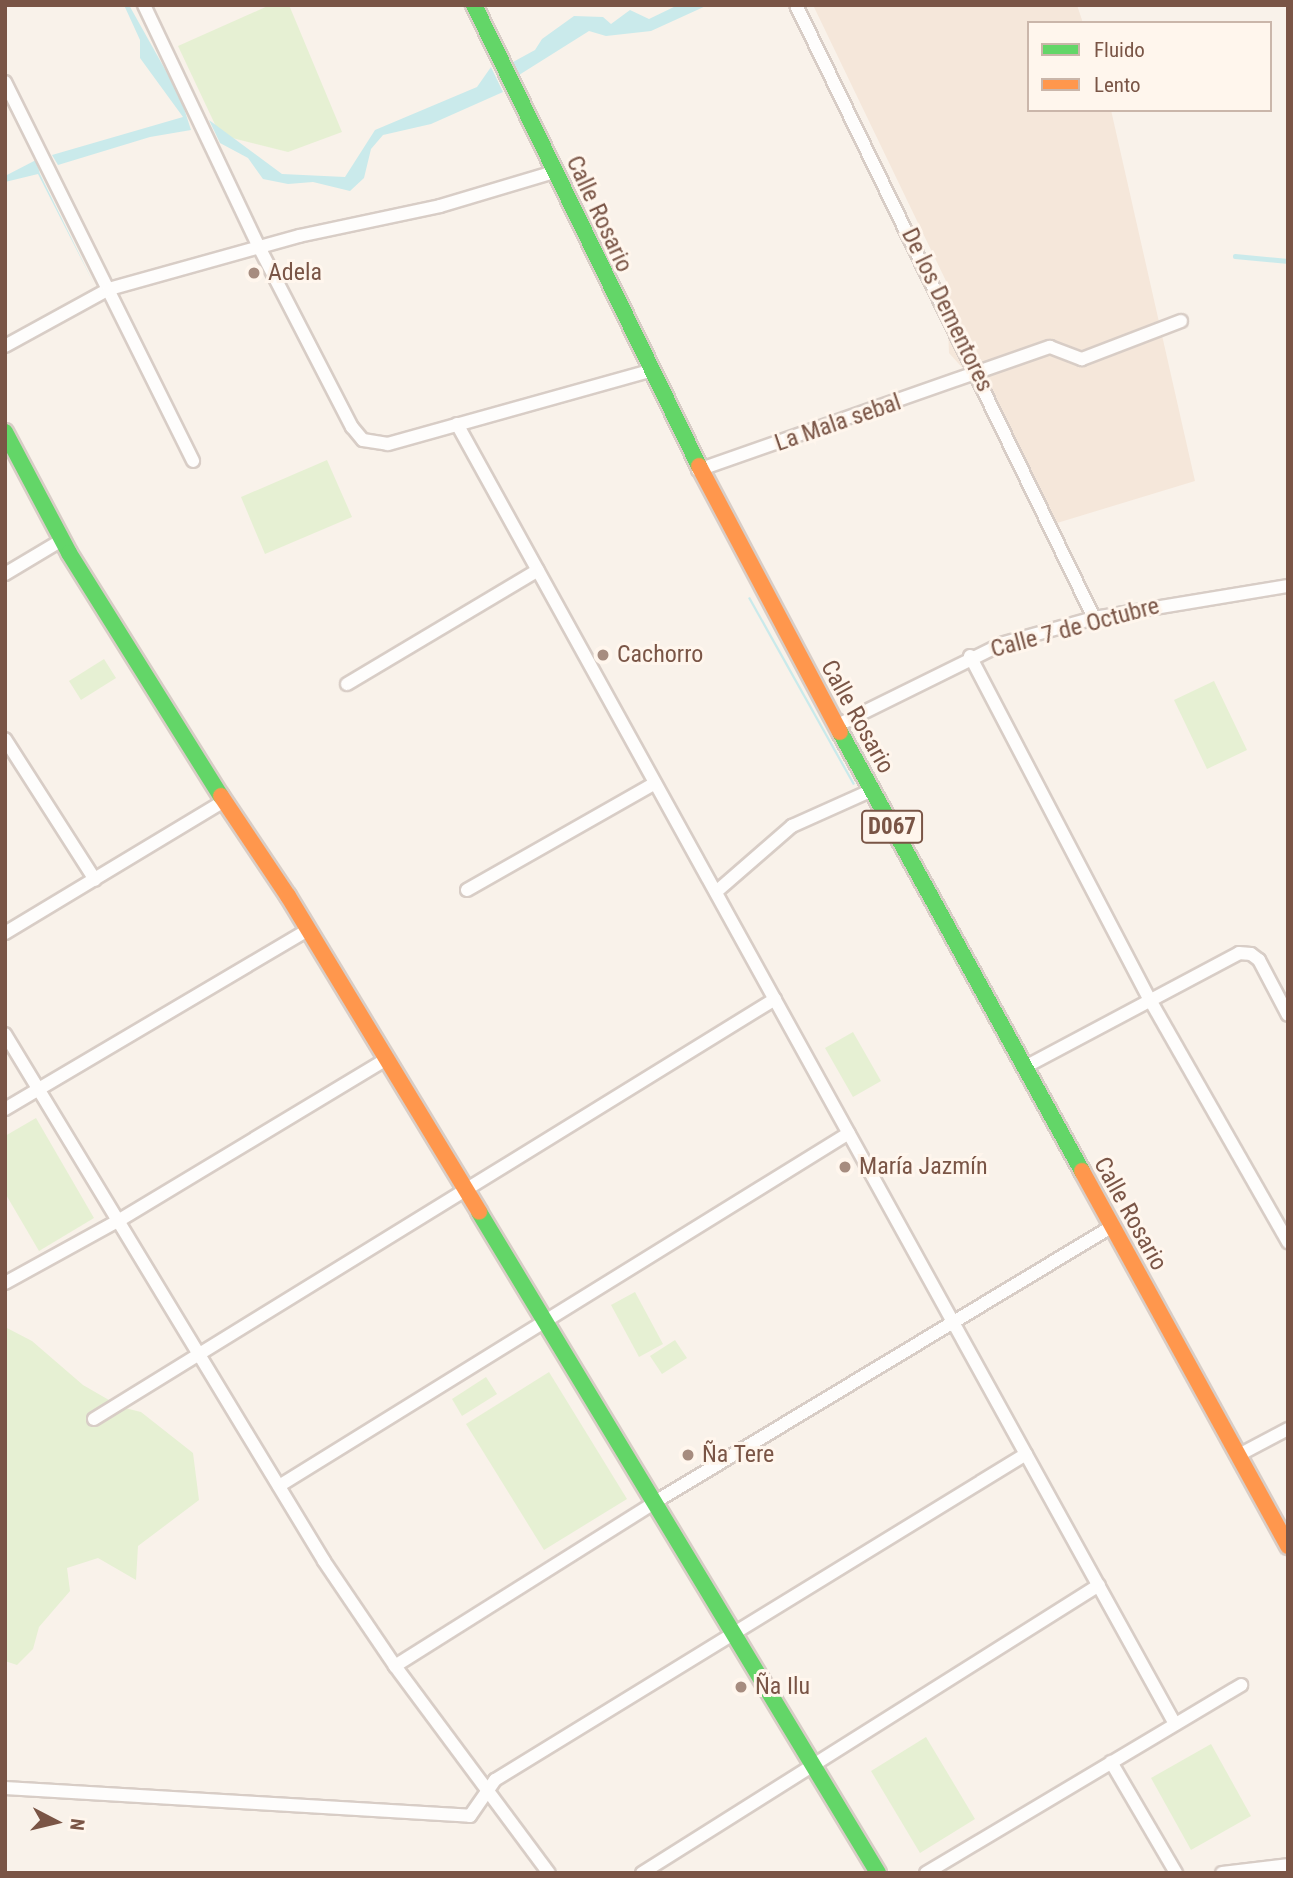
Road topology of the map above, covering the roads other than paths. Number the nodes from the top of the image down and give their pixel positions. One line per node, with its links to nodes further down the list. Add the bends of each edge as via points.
1 (144, 5): 6 (street)
2 (474, 5): 5 (main road, Calle Rosario / D067)
3 (796, 5): 11 (street, De los Dementores)
4 (5, 82): 7 (street)
5 (554, 172): 6 (street, via 440,206); 10 (main road, Calle Rosario / D067)
6 (259, 247): 7 (street); 12 (street, via 352,428 363,440 388,444)
7 (108, 289): 9 (street); 14 (street)
8 (1181, 321): 11 (street, La Mala sebal, via 1088,357 1074,358 1050,347)
9 (5, 346)
10 (650, 371): 12 (street); 15 (main road, Calle Rosario / D067)
11 (978, 375): 15 (street, La Mala sebal); 20 (street, De los Dementores)
12 (457, 425): 17 (street)
13 (5, 432): 16 (main road)
14 (193, 461)
15 (698, 470): 23 (main road, Calle Rosario / D067)
16 (62, 540): 18 (street); 27 (main road)
17 (538, 570): 22 (street); 25 (street)
18 (5, 574)
19 (1288, 586): 20 (street, Calle 7 de Octubre)
20 (1094, 618): 21 (street, Calle 7 de Octubre)
21 (970, 656): 23 (street, Calle 7 de Octubre); 34 (street)
22 (347, 684)
23 (836, 726): 26 (main road, Calle Rosario / D067)
24 (5, 739): 28 (street)
25 (655, 783): 29 (street); 30 (street)
26 (872, 790): 30 (street, via 792,826); 38 (main road, Calle Rosario / D067)
27 (223, 801): 28 (street); 31 (main road)
28 (94, 880): 32 (street)
29 (467, 890)
30 (716, 892): 33 (street)
31 (309, 929): 37 (main road); 39 (street)
32 (5, 933)
33 (775, 999): 41 (street); 42 (street)
34 (1150, 999): 35 (street, via 1239,953 1251,954 1259,960); 38 (street); 45 (street)
35 (1288, 1015)
36 (5, 1034): 39 (street)
37 (387, 1059): 42 (main road); 43 (street)
38 (1025, 1067): 44 (main road, Calle Rosario / D067)
39 (38, 1089): 40 (street); 43 (street)
40 (5, 1109)
41 (849, 1133): 47 (street); 48 (street)
42 (466, 1189): 47 (main road); 49 (street)
43 (118, 1221): 46 (street); 49 (street)
44 (1111, 1227): 48 (street); 53 (main road, Calle Rosario / D067)
45 (1288, 1242)
46 (5, 1283)
47 (545, 1321): 54 (street); 55 (main road)
48 (953, 1321): 52 (street); 55 (street)
49 (198, 1353): 50 (street); 54 (street)
50 (94, 1419)
51 (1288, 1429): 53 (street)
52 (1026, 1454): 57 (street); 58 (street)
53 (1237, 1457): 56 (main road, Calle Rosario / D067)
54 (279, 1486): 59 (street)
55 (655, 1502): 58 (main road); 59 (street)
56 (1288, 1546)
57 (1098, 1585): 61 (street); 63 (street)
58 (734, 1633): 63 (main road); 65 (street, via 495,1780)
59 (395, 1666): 65 (street)
60 (1241, 1685): 61 (street)
61 (1175, 1724): 62 (street)
62 (1111, 1762): 70 (street); 71 (street)
63 (813, 1765): 68 (street); 69 (main road)
64 (5, 1788): 65 (street, via 458,1817 477,1811)
65 (487, 1790): 67 (street)
66 (1288, 1865): 72 (street)
67 (549, 1873)
68 (642, 1873)
69 (878, 1873)
70 (926, 1873)
71 (1176, 1873)
72 (1222, 1873)

